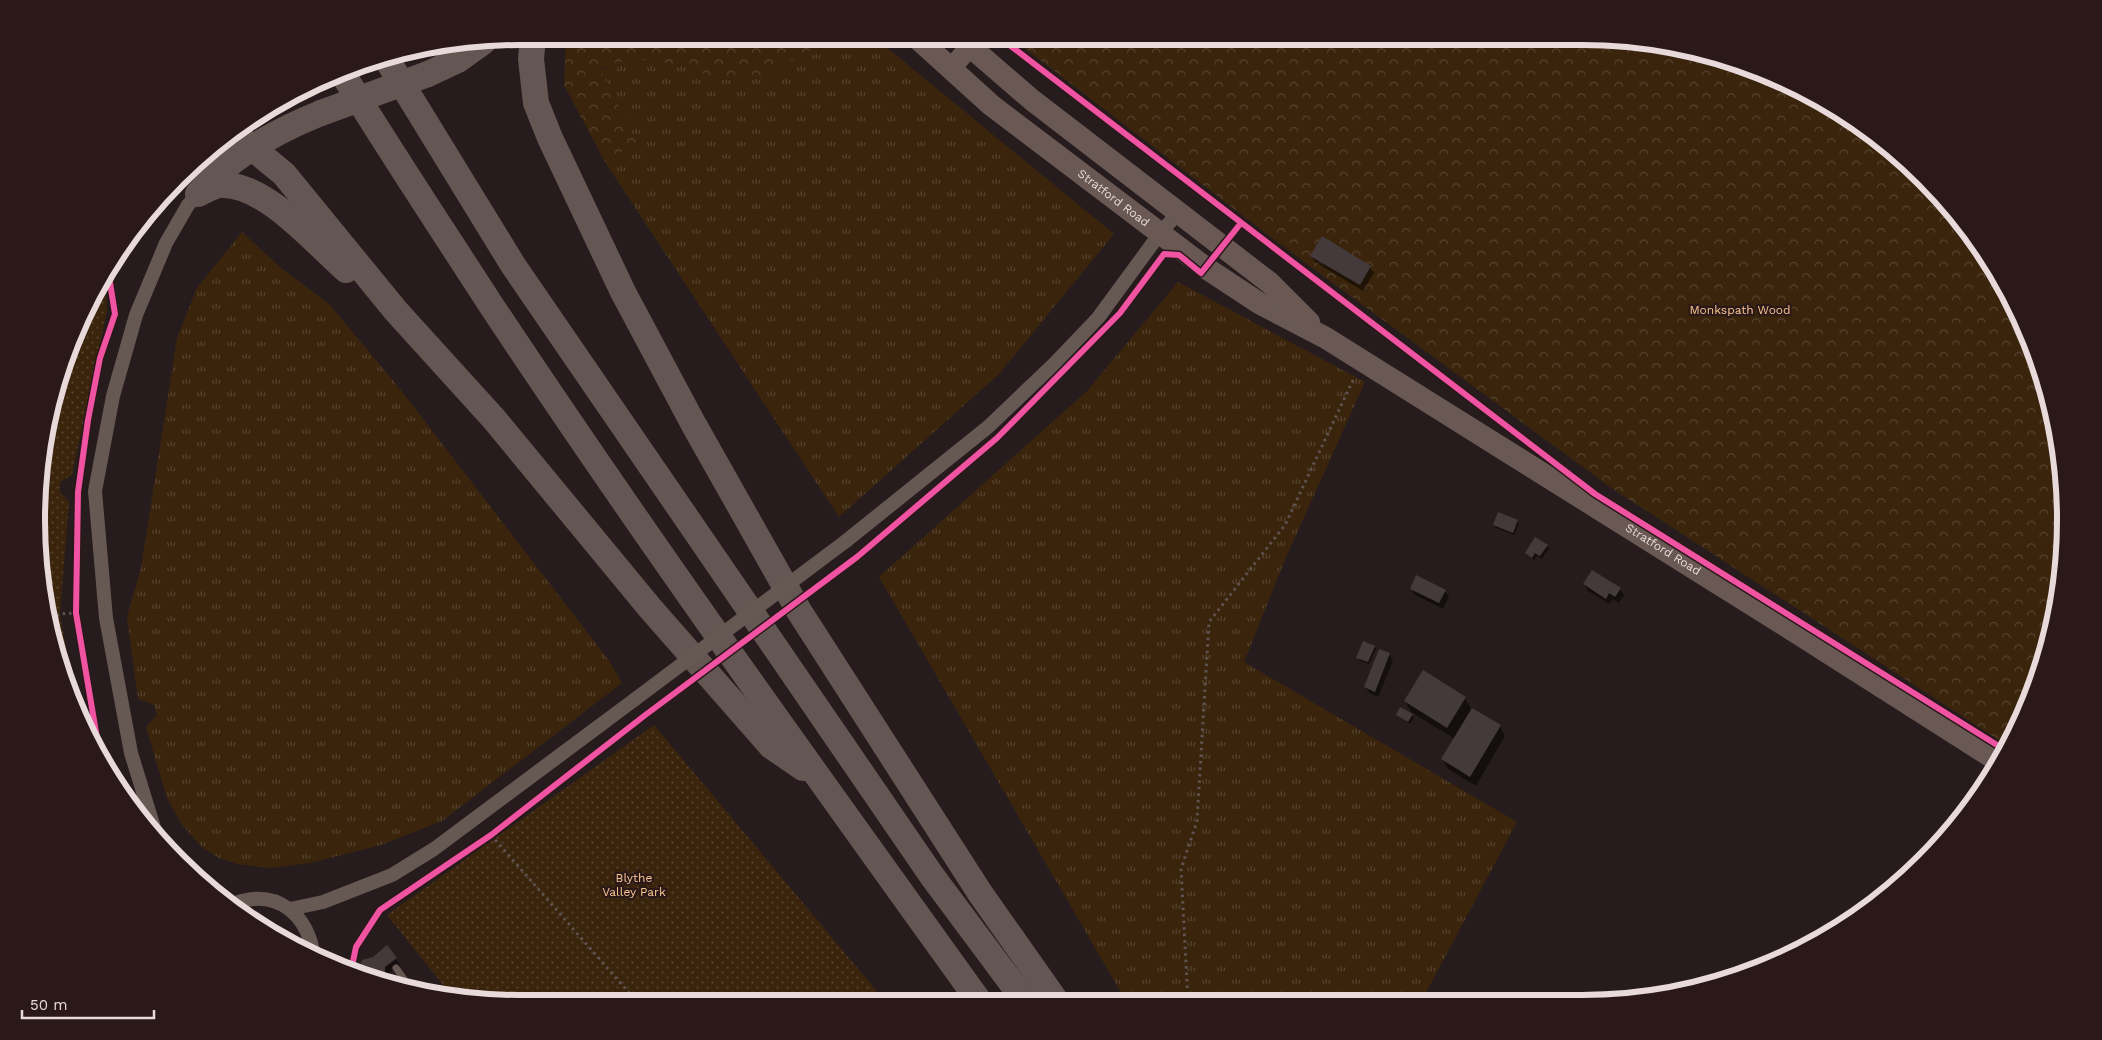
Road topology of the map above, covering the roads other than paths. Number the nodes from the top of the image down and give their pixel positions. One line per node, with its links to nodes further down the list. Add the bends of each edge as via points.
1 (532, 45): 25 (highway, via 536,103 550,138 623,292 694,425 799,611 980,893)
2 (925, 45): 7 (main road, Stratford Road)
3 (966, 45): 7 (street)
4 (974, 45): 11 (main road, Stratford Road, via 1032,100)
5 (475, 47): 9 (highway, bridge, via 458,60 428,74)
6 (389, 63): 24 (highway, via 518,273 932,876)
7 (951, 68): 12 (main road, Stratford Road, via 991,105 1074,170)
8 (345, 78): 16 (highway, via 386,146 563,414)
9 (243, 140): 10 (highway, via 227,165); 13 (highway, via 284,174)
10 (198, 194): 13 (highway, via 218,185 246,188 276,208); 17 (street, via 166,242 136,315 113,396 95,491 106,618 131,753)
11 (1179, 212): 12 (street); 14 (main road, Stratford Road, via 1270,283)
12 (1161, 232): 14 (main road, Stratford Road, via 1251,298); 19 (street, bridge, via 1098,318 1054,364 988,428 846,541 434,849 392,875 323,902)
13 (396, 311): 16 (highway, via 494,420 650,608 772,746)
14 (1326, 338): 15 (main road, Stratford Road)
15 (1993, 758)
16 (820, 780): 23 (highway)
17 (151, 819)
18 (238, 902): 19 (street, via 261,899 276,902)
19 (290, 910): 20 (street, via 303,922)
20 (312, 947)
21 (396, 968): 22 (lane)
22 (405, 981)
23 (975, 995)
24 (1021, 995)
25 (1052, 995)

